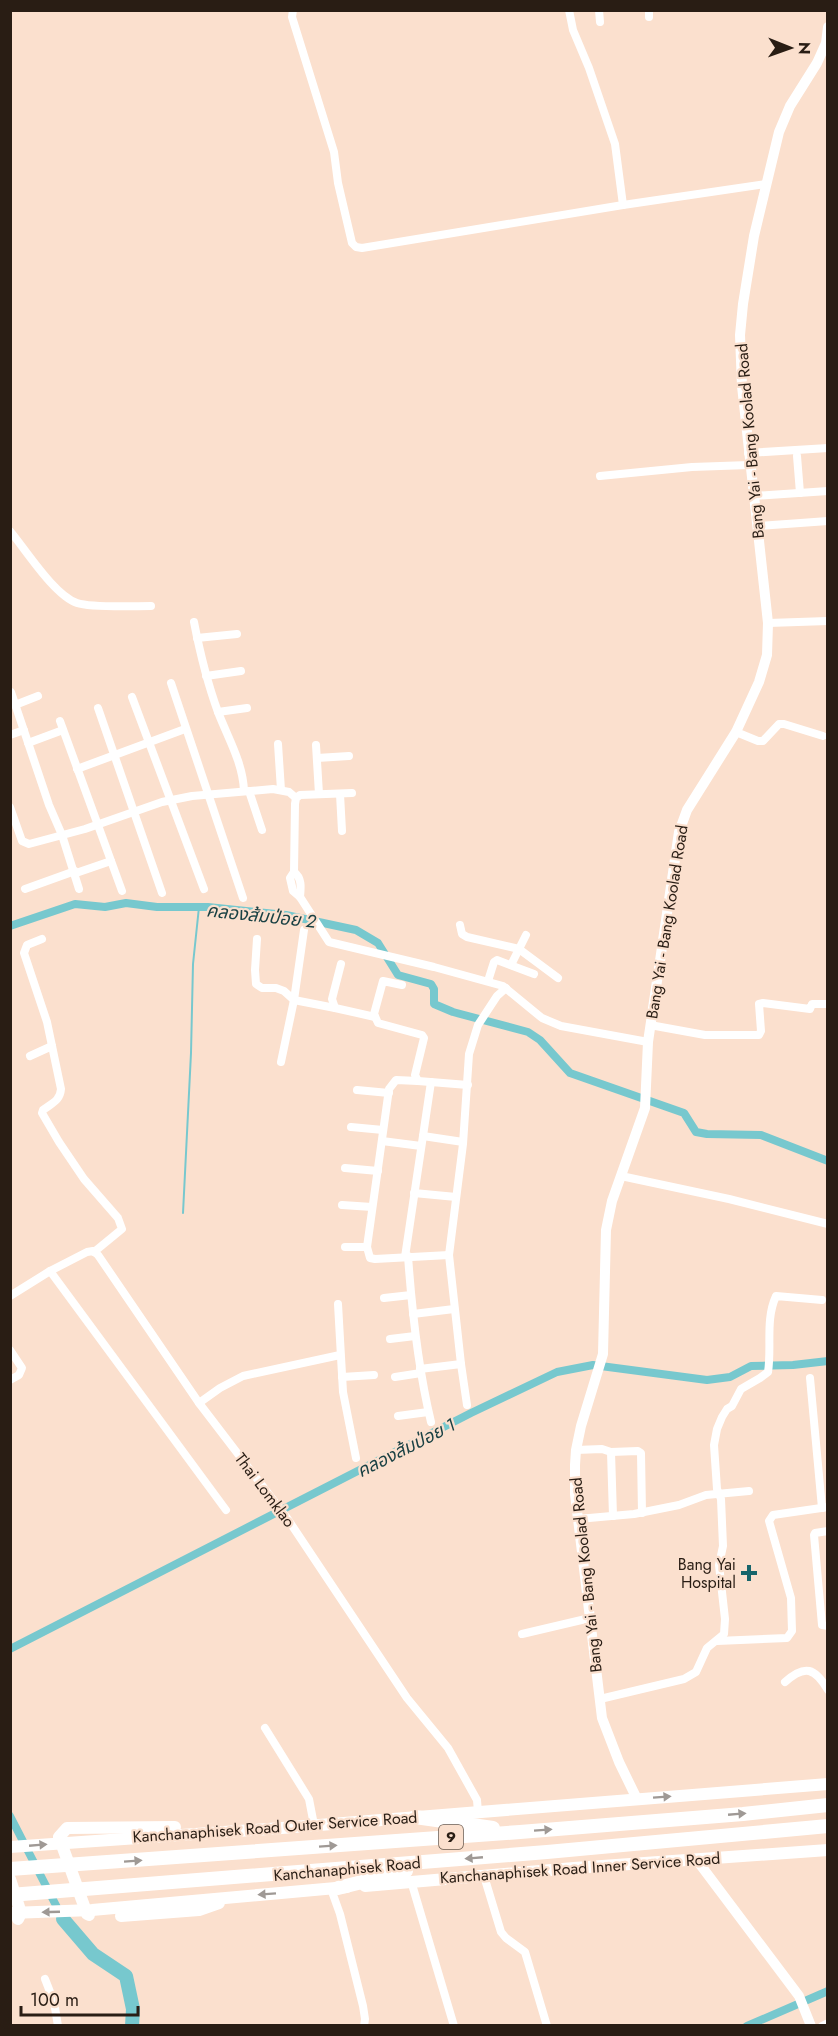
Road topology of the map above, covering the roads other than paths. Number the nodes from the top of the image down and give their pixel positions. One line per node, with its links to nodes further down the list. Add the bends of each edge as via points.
1 (293, 10): 8 (street, via 334,152 338,183 356,247)
2 (568, 10): 8 (street, via 615,144)
3 (599, 10): 4 (street)
4 (600, 22)
5 (828, 27): 6 (street, Bang Yai - Bang Koolad Road)
6 (826, 43): 7 (street, Bang Yai - Bang Koolad Road, via 790,106)
7 (766, 184): 8 (street); 11 (street, Bang Yai - Bang Koolad Road, via 748,267 740,335)
8 (623, 205)
9 (828, 448): 11 (street)
10 (796, 456): 14 (street)
11 (749, 459): 12 (street); 15 (street, Bang Yai - Bang Koolad Road)
12 (600, 476)
13 (828, 491): 14 (street)
14 (800, 493): 15 (street)
15 (754, 496): 17 (street, Bang Yai - Bang Koolad Road)
16 (828, 521): 17 (street)
17 (758, 526): 22 (street, Bang Yai - Bang Koolad Road)
18 (10, 531): 19 (street, via 40,570 76,603)
19 (152, 606)
20 (828, 621): 22 (street)
21 (194, 622): 24 (street)
22 (768, 623): 37 (street, Bang Yai - Bang Koolad Road, via 764,668)
23 (237, 634): 24 (street)
24 (197, 638): 26 (street)
25 (241, 671): 26 (street)
26 (206, 675): 34 (street)
27 (171, 683): 35 (street)
28 (11, 692): 31 (street)
29 (38, 696): 31 (street)
30 (132, 697): 41 (street)
31 (15, 705): 36 (street)
32 (98, 708): 44 (street)
33 (247, 708): 34 (street)
34 (218, 712): 49 (street)
35 (185, 729): 41 (street); 51 (street)
36 (24, 730): 38 (street); 40 (street)
37 (736, 732): 39 (street, via 763,741 779,724 784,724); 87 (street, Bang Yai - Bang Koolad Road, via 687,810 679,832)
38 (10, 735)
39 (823, 736)
40 (28, 743): 47 (street, via 62,725); 61 (street)
41 (149, 743): 44 (street); 55 (street)
42 (278, 744): 48 (street)
43 (316, 745): 46 (street)
44 (114, 755): 47 (street); 57 (street)
45 (349, 756): 46 (street)
46 (317, 758): 52 (street)
47 (77, 769): 58 (street)
48 (281, 790): 49 (street); 54 (street)
49 (246, 791): 51 (street); 59 (street)
50 (352, 793): 53 (street)
51 (208, 794): 55 (street); 69 (street)
52 (320, 794): 53 (street); 54 (street)
53 (340, 794): 60 (street)
54 (296, 798): 80 (street, via 294,872 290,878 293,891 329,942)
55 (170, 800): 57 (street); 66 (street)
56 (10, 807): 61 (street, via 25,843)
57 (134, 811): 58 (street); 68 (street)
58 (97, 824): 61 (street); 62 (street)
59 (262, 830)
60 (342, 831)
61 (62, 835): 63 (street)
62 (111, 861): 63 (street); 67 (street)
63 (75, 872): 64 (street); 65 (street)
64 (25, 889)
65 (79, 889)
66 (204, 889)
67 (122, 891)
68 (162, 893)
69 (243, 898)
70 (460, 925): 75 (street, via 466,937)
71 (304, 930): 83 (street)
72 (526, 935): 75 (street)
73 (42, 939): 89 (street, via 27,945 24,953)
74 (257, 939): 83 (street, via 256,984 284,991)
75 (519, 949): 77 (street); 79 (street)
76 (341, 964): 85 (street, via 332,999)
77 (511, 965): 78 (street); 80 (street, via 494,962)
78 (534, 974)
79 (558, 978)
80 (488, 981): 82 (street)
81 (402, 985): 86 (street, via 383,981)
82 (506, 988): 88 (street, via 542,1018 561,1026); 94 (street, via 478,1025 469,1054)
83 (294, 1000): 85 (street); 91 (street)
84 (828, 1004): 87 (street, via 815,1003 810,1009 759,1004 759,1035 705,1035)
85 (335, 1008): 86 (street)
86 (375, 1017): 92 (street, via 378,1023 422,1035 415,1075)
87 (650, 1025): 88 (street, Bang Yai - Bang Koolad Road)
88 (648, 1042): 105 (street, Bang Yai - Bang Koolad Road, via 645,1103)
89 (52, 1046): 90 (street); 113 (street, via 61,1095 43,1110 44,1117 122,1228)
90 (30, 1056)
91 (281, 1062)
92 (418, 1081): 93 (street); 96 (street, via 396,1080)
93 (431, 1082): 94 (street); 99 (street)
94 (468, 1085): 101 (street)
95 (357, 1090): 96 (street)
96 (389, 1093): 98 (street)
97 (351, 1127): 98 (street)
98 (383, 1130): 100 (street)
99 (423, 1136): 101 (street); 102 (street)
100 (382, 1142): 102 (street); 104 (street)
101 (463, 1142): 107 (street)
102 (421, 1146): 106 (street)
103 (345, 1168): 104 (street)
104 (378, 1171): 109 (street)
105 (621, 1176): 110 (street); 140 (street, Bang Yai - Bang Koolad Road, via 606,1230 603,1354)
106 (414, 1193): 107 (street); 115 (street)
107 (456, 1197): 114 (street)
108 (342, 1205): 109 (street)
109 (372, 1207): 112 (street)
110 (828, 1224)
111 (345, 1247): 112 (street)
112 (367, 1247): 115 (street, via 370,1258)
113 (94, 1252): 116 (street); 135 (street, Thai Lomklao)
114 (449, 1255): 115 (street); 122 (street)
115 (406, 1257): 117 (street)
116 (50, 1271): 118 (street); 146 (street)
117 (411, 1295): 119 (street); 123 (street)
118 (10, 1296)
119 (384, 1298)
120 (822, 1300): 144 (street, via 776,1296 769,1326 768,1372 741,1389 717,1430 714,1445)
121 (338, 1304): 127 (street)
122 (454, 1309): 123 (street); 128 (street)
123 (413, 1314): 124 (street)
124 (415, 1336): 125 (street); 129 (street)
125 (390, 1339)
126 (10, 1350): 134 (street, via 22,1368)
127 (340, 1355): 131 (street); 135 (street, via 243,1376)
128 (461, 1364): 129 (street); 136 (street)
129 (421, 1371): 132 (street); 137 (street)
130 (374, 1375): 131 (street)
131 (342, 1377): 142 (street)
132 (395, 1377)
133 (810, 1378): 145 (street)
134 (10, 1380)
135 (199, 1403): 162 (street, Thai Lomklao, via 277,1504 407,1698 448,1748 477,1800)
136 (468, 1405)
137 (428, 1412): 138 (street); 139 (street)
138 (398, 1416)
139 (431, 1422)
140 (576, 1450): 141 (street); 149 (street, Bang Yai - Bang Koolad Road, via 574,1494)
141 (611, 1452): 147 (street, via 641,1453); 148 (street)
142 (356, 1458)
143 (749, 1491): 144 (street)
144 (718, 1494): 147 (street); 154 (street, via 723,1546 720,1590 725,1628)
145 (825, 1507): 154 (street, via 773,1515 769,1521 791,1598 792,1631 787,1638)
146 (226, 1509)
147 (642, 1513): 148 (street)
148 (612, 1516): 149 (street)
149 (578, 1519): 151 (street, Bang Yai - Bang Koolad Road)
150 (828, 1531): 152 (street, via 814,1535 822,1625)
151 (590, 1618): 153 (street); 157 (street, Bang Yai - Bang Koolad Road)
152 (828, 1626)
153 (522, 1634)
154 (717, 1641): 157 (street, via 707,1648 696,1672 684,1679)
155 (785, 1682): 156 (street, via 806,1670 814,1671)
156 (828, 1690)
157 (600, 1699): 160 (street, Bang Yai - Bang Koolad Road, via 607,1734)
158 (265, 1728): 164 (street, via 309,1798)
159 (828, 1784): 160 (main road, Kanchanaphisek Road Outer Service Road, one-way to 159)
160 (637, 1799): 162 (main road, Kanchanaphisek Road Outer Service Road)
161 (828, 1805): 167 (highway, Kanchanaphisek Road / 9, one-way to 161)
162 (478, 1812): 163 (main road, Kanchanaphisek Road Outer Service Road)
163 (415, 1817): 164 (main road, Kanchanaphisek Road Outer Service Road); 167 (highway)
164 (314, 1825): 166 (main road, Kanchanaphisek Road Outer Service Road)
165 (828, 1826): 171 (highway, Kanchanaphisek Road / 9, one-way to 171)
166 (221, 1831): 168 (main road, Kanchanaphisek Road Outer Service Road, one-way to 166); 178 (main road, via 186,1827 67,1828 59,1837 87,1914 92,1917 199,1910)
167 (520, 1832): 172 (highway, Kanchanaphisek Road / 9, one-way to 167)
168 (10, 1847)
169 (828, 1850): 170 (main road, Kanchanaphisek Road Inner Service Road)
170 (696, 1859): 173 (main road, Kanchanaphisek Road Inner Service Road); 187 (street, via 799,1996)
171 (442, 1861): 176 (highway); 177 (highway, Kanchanaphisek Road / 9)
172 (10, 1869)
173 (484, 1876): 175 (main road, Kanchanaphisek Road Inner Service Road); 186 (street, via 501,1932 525,1952)
174 (10, 1879): 180 (main road, via 21,1913 20,1919)
175 (411, 1881): 176 (main road, Kanchanaphisek Road Inner Service Road); 185 (street)
176 (335, 1888): 178 (main road, Kanchanaphisek Road Inner Service Road, one-way to 178); 184 (street, via 365,2012)
177 (10, 1895)
178 (243, 1896): 179 (main road, Kanchanaphisek Road Inner Service Road, one-way to 179)
179 (10, 1913)
180 (10, 1921)
181 (45, 1979): 183 (street)
182 (828, 2023): 188 (street)
183 (57, 2025)
184 (364, 2025)
185 (454, 2025)
186 (547, 2025)
187 (811, 2025)
188 (822, 2025)

